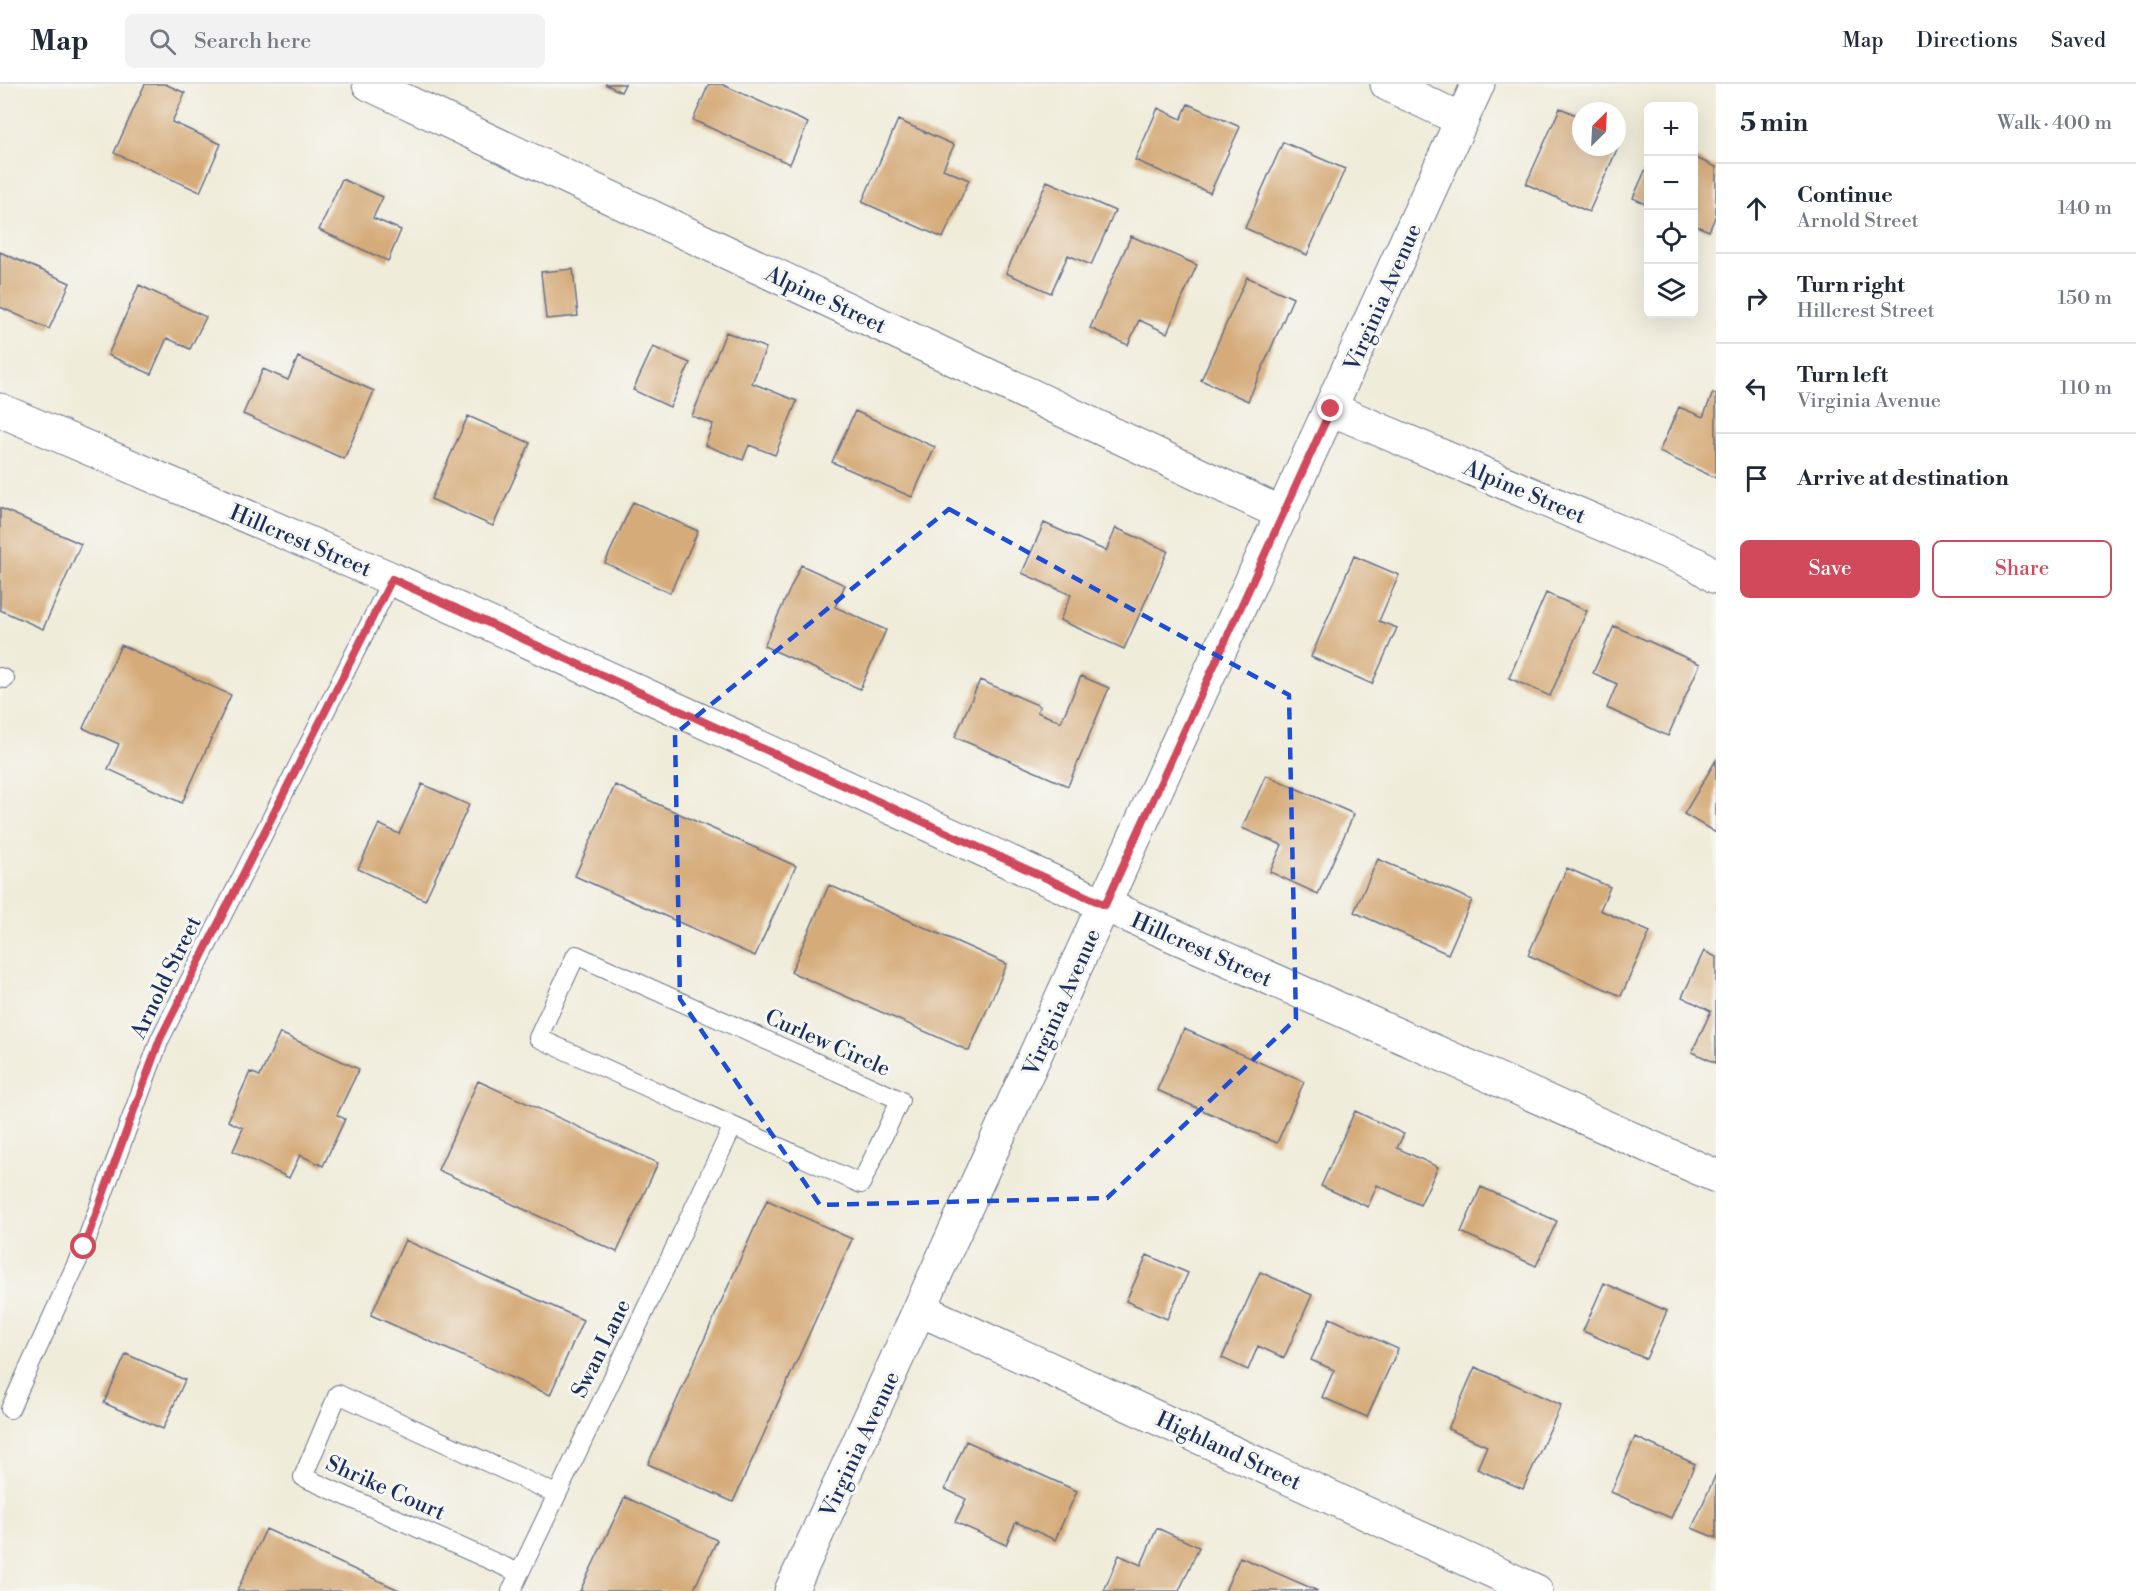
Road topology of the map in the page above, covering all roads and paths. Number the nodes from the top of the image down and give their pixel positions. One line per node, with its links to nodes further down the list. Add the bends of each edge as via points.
1 (369, 84): 7 (street, Alpine Street)
2 (1387, 84): 4 (street)
3 (1478, 84): 4 (street, Virginia Avenue)
4 (1461, 120): 5 (street, Virginia Avenue)
5 (1331, 409): 7 (street, Virginia Avenue); 8 (street, Alpine Street, via 1698,565)
6 (0, 410): 9 (street, Hillcrest Street)
7 (1283, 514): 10 (street, Virginia Avenue)
8 (1716, 577)
9 (392, 579): 10 (street, Hillcrest Street); 14 (lane, Arnold Street, via 160,1039 84,1247)
10 (1105, 905): 12 (street, Hillcrest Street); 13 (street, Virginia Avenue)
11 (733, 1126): 11 (lane, Curlew Circle, via 861,1184 900,1100 576,955 538,1038); 15 (lane, Swan Lane)
12 (1716, 1176)
13 (921, 1310): 18 (street, Virginia Avenue); 19 (street, Highland Street)
14 (10, 1409)
15 (556, 1494): 16 (lane, Swan Lane); 16 (lane, Shrike Court, via 338,1394 303,1476)
16 (519, 1573): 17 (lane, Swan Lane)
17 (511, 1591)
18 (791, 1591)
19 (1536, 1591)

